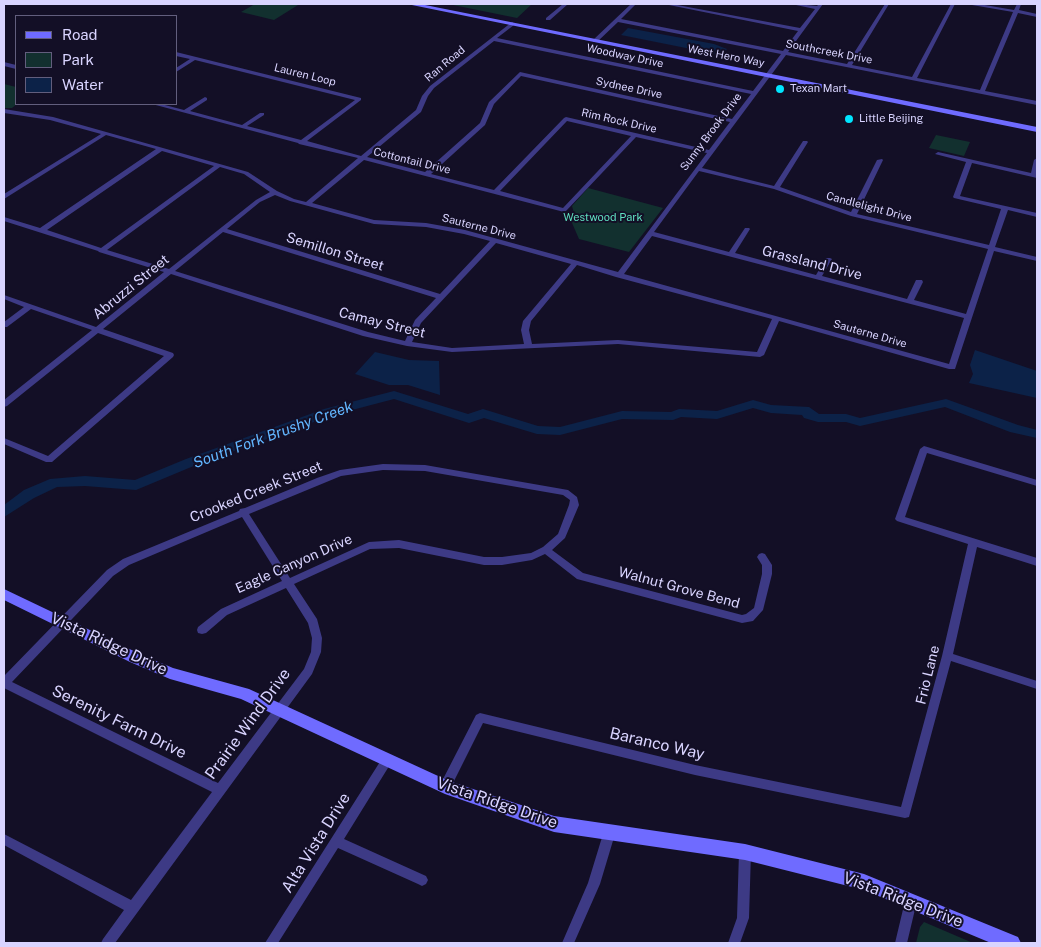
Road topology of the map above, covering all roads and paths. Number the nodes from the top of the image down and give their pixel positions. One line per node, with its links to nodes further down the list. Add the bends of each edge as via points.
1 (411, 4): 15 (main road, West Hero Way)
2 (566, 4): 13 (street)
3 (634, 4): 14 (street)
4 (666, 4): 16 (street)
5 (798, 4): 10 (street)
6 (887, 4): 22 (street)
7 (953, 4): 26 (street)
8 (972, 4): 11 (street)
9 (1019, 4): 11 (street)
10 (820, 6): 16 (street, Sunny Brook Drive)
11 (1015, 11): 12 (street); 27 (street)
12 (1037, 15)
13 (548, 19)
14 (617, 20): 18 (street); 19 (street, Southcreek Drive)
15 (512, 24): 17 (street, Ran Road); 18 (main road, West Hero Way)
16 (802, 30): 19 (street, Sunny Brook Drive)
17 (493, 39): 28 (street, Woodway Drive); 45 (street, Ran Road, via 432,87 419,111)
18 (595, 41): 25 (main road, West Hero Way)
19 (785, 54): 22 (street, Southcreek Drive); 25 (street, Sunny Brook Drive)
20 (178, 55): 21 (street, Lauren Loop)
21 (194, 59): 23 (street); 41 (street, Lauren Loop, via 359,99)
22 (848, 66): 26 (street, Southcreek Drive)
23 (178, 69)
24 (520, 74): 35 (street, Sydnee Drive); 51 (street, via 491,103 483,124)
25 (767, 76): 28 (street, Sunny Brook Drive); 37 (main road, West Hero Way)
26 (914, 79): 27 (street, Southcreek Drive)
27 (982, 92): 30 (street, Southcreek Drive)
28 (754, 94): 35 (street, Sunny Brook Drive)
29 (205, 99): 33 (street)
30 (1037, 103)
31 (159, 105): 33 (street, Cottontail Drive)
32 (4, 111): 38 (street, Sauterne Drive, via 30,114)
33 (186, 112): 36 (street, Cottontail Drive)
34 (262, 114): 36 (street)
35 (733, 120): 43 (street, Sunny Brook Drive)
36 (242, 127): 41 (street, Cottontail Drive)
37 (1037, 130)
38 (106, 134): 42 (street, Sauterne Drive); 56 (street)
39 (635, 135): 43 (street, Rim Rock Drive); 55 (street, Rim Rock Drive, via 566,119); 55 (street, Cottontail Drive, via 564,210)
40 (805, 142): 53 (street)
41 (301, 143): 45 (street, Cottontail Drive)
42 (162, 149): 49 (street, Sauterne Drive); 64 (street)
43 (710, 152): 50 (street, Sunny Brook Drive)
44 (938, 154): 48 (street)
45 (362, 158): 51 (street, Cottontail Drive); 57 (street, Ran Road)
46 (880, 160): 59 (street)
47 (1037, 160): 52 (street)
48 (970, 161): 52 (street); 58 (street, via 956,196)
49 (219, 165): 54 (street, Sauterne Drive, via 246,174); 68 (street)
50 (697, 169): 53 (street, Candlelight Drive); 65 (street, Sunny Brook Drive)
51 (426, 175): 55 (street, Cottontail Drive)
52 (1035, 175)
53 (776, 188): 59 (street, Candlelight Drive)
54 (274, 192): 57 (street, Sauterne Drive); 63 (street, Abruzzi Street)
55 (495, 193)
56 (4, 197)
57 (307, 204): 66 (street, Sauterne Drive, via 374,222 426,225)
58 (1005, 208): 60 (street); 67 (street)
59 (853, 215): 67 (street, Candlelight Drive)
60 (1037, 215)
61 (4, 219): 64 (street, Camay Street)
62 (747, 229): 69 (street)
63 (222, 230): 73 (street, Abruzzi Street); 78 (street, Semillon Street)
64 (41, 231): 68 (street, Camay Street)
65 (650, 233): 69 (street, Grassland Drive); 74 (street, Sunny Brook Drive)
66 (494, 241): 72 (street, Sauterne Drive); 78 (street)
67 (991, 248): 71 (street, Candlelight Drive); 81 (street)
68 (101, 251): 73 (street, Camay Street)
69 (730, 255): 75 (street, Grassland Drive)
70 (828, 259): 75 (street)
71 (1037, 259)
72 (575, 263): 74 (street, Sauterne Drive); 86 (street, via 527,321 525,330)
73 (169, 272): 84 (street, Abruzzi Street); 85 (street, Camay Street)
74 (619, 275): 82 (street, Sauterne Drive)
75 (818, 278): 79 (street, Grassland Drive)
76 (919, 282): 79 (street)
77 (4, 297): 80 (street)
78 (441, 297): 85 (street, via 418,322)
79 (910, 301): 81 (street, Grassland Drive)
80 (30, 306): 83 (street); 84 (street)
81 (968, 317): 88 (street)
82 (776, 318): 86 (street, Camay Street, via 760,355 618,342); 88 (street, Sauterne Drive)
83 (4, 325)
84 (98, 330): 87 (street); 89 (street, Abruzzi Street)
85 (407, 344): 86 (street, Camay Street, via 452,350)
86 (529, 347)
87 (170, 355): 90 (street, via 49,460)
88 (952, 368)
89 (4, 404)
90 (4, 441)
91 (1037, 483): 94 (street, via 924,449 900,519)
92 (570, 495): 93 (street, Crooked Creek Street, via 426,468 383,467 327,477); 95 (street, Eagle Canyon Drive, via 574,506 566,527 562,536)
93 (243, 511): 98 (street, Prairie Wind Drive); 100 (street, Crooked Creek Street, via 126,562 110,573)
94 (973, 543): 97 (street); 102 (street, Frio Lane)
95 (546, 550): 96 (street, Walnut Grove Bend, via 580,576 742,619 749,618 758,610 767,574 767,565); 98 (street, Eagle Canyon Drive, via 502,562 399,544 380,544 354,551)
96 (762, 557)
97 (1037, 562)
98 (288, 583): 101 (street, Eagle Canyon Drive, via 224,612); 105 (street, Prairie Wind Drive, via 313,622 317,645 308,671)
99 (4, 594): 100 (main road, Vista Ridge Drive)
100 (61, 622): 103 (street, Crooked Creek Street); 105 (main road, Vista Ridge Drive, via 135,658 244,694)
101 (202, 630)
102 (948, 656): 104 (street); 109 (street, Frio Lane)
103 (4, 683): 108 (street, Serenity Farm Drive)
104 (1037, 686)
105 (278, 710): 106 (main road, Vista Ridge Drive); 108 (street, Prairie Wind Drive)
106 (387, 760): 107 (main road, Vista Ridge Drive); 112 (street, Alta Vista Drive)
107 (445, 787): 109 (street, Baranco Way, via 480,718 695,770); 110 (main road, Vista Ridge Drive, via 554,824)
108 (220, 790): 116 (street, Prairie Wind Drive)
109 (905, 813)
110 (609, 834): 113 (main road, Vista Ridge Drive); 119 (street, via 594,884)
111 (4, 839): 116 (street)
112 (336, 840): 114 (street); 118 (street, Alta Vista Drive)
113 (745, 852): 115 (main road, Vista Ridge Drive, via 864,882); 120 (street, via 743,918)
114 (422, 880)
115 (911, 901): 121 (street); 122 (main road, Vista Ridge Drive)
116 (133, 908): 117 (street, Prairie Wind Drive)
117 (107, 943)
118 (272, 943)
119 (568, 943)
120 (734, 943)
121 (901, 943)
122 (1012, 943)

